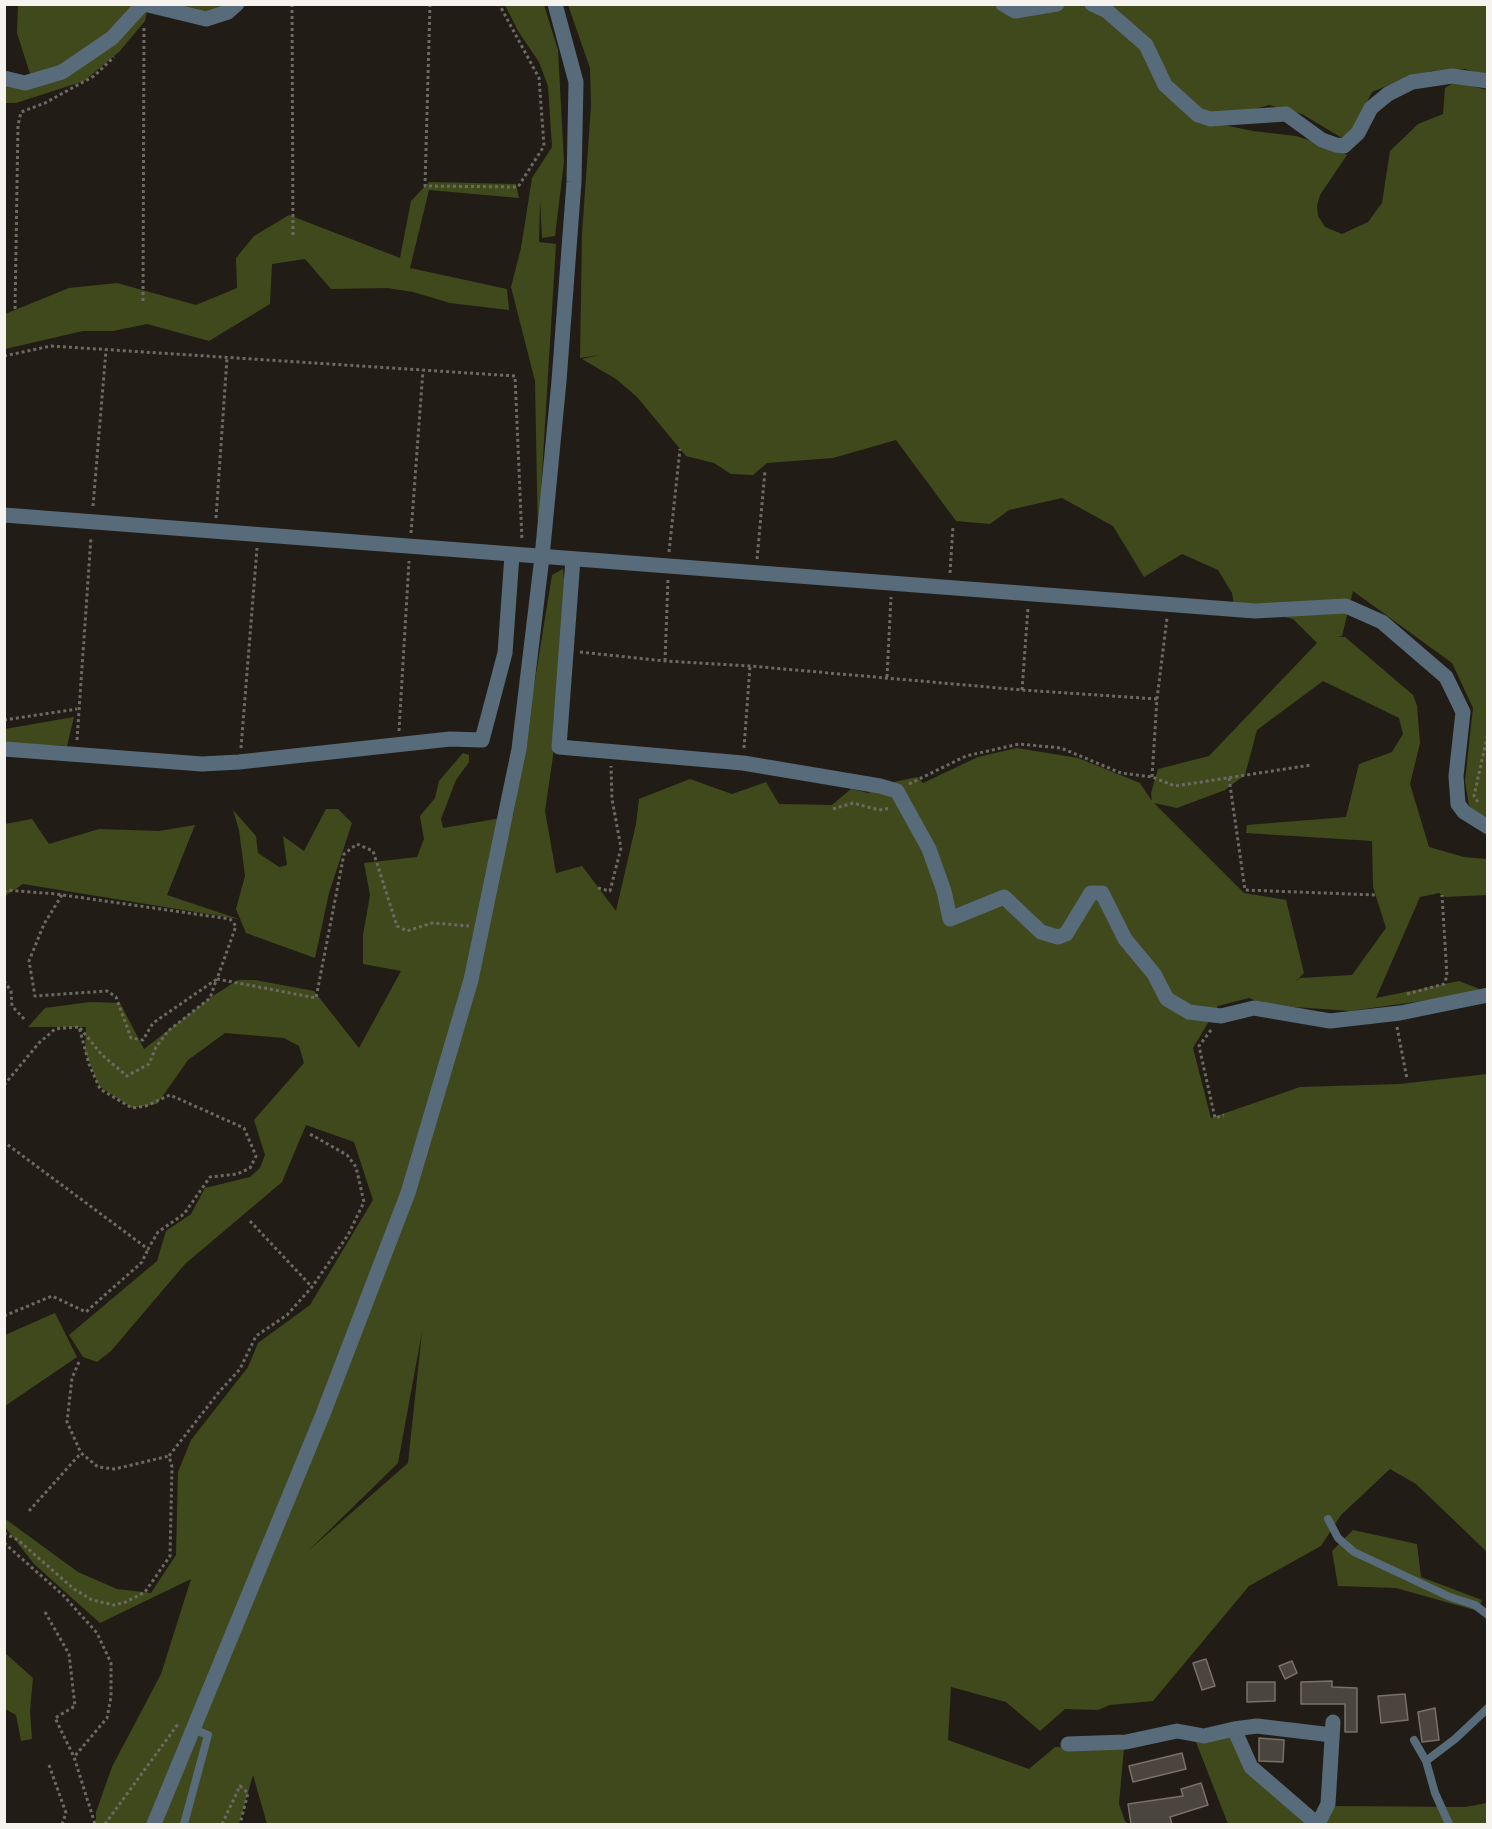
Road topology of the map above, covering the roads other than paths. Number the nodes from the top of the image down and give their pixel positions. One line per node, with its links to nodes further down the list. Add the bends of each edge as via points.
1 (237, 4): 6 (street, via 228,12 206,19)
2 (555, 4): 11 (street, via 576,82 573,194)
3 (1003, 4): 4 (street, via 1016,11)
4 (1057, 4)
5 (1092, 4): 8 (street, via 1107,11 1146,45 1165,85 1198,115 1210,119 1286,114 1322,140 1336,145 1344,146 1358,134 1371,108 1412,82 1452,76)
6 (146, 5): 7 (street, via 112,39 62,72 25,83)
7 (4, 78)
8 (1488, 81)
9 (4, 515): 10 (street)
10 (517, 555): 11 (street); 13 (street, via 505,653 482,740 202,764)
11 (542, 556): 12 (street); 19 (street, via 519,749 458,1027 408,1193 323,1414)
12 (573, 559): 14 (street, via 1169,605 1255,610 1346,606 1382,622 1446,677 1463,712 1456,776 1458,804); 15 (street, via 559,747 744,763 897,791 929,849 950,919 1004,897 1041,932 1058,937 1066,934 1091,893 1102,893 1125,939 1154,974 1167,999 1189,1012 1221,1016 1254,1008 1330,1021)
13 (4, 749)
14 (1488, 827)
15 (1488, 995)
16 (1328, 1519): 17 (lane, via 1338,1538 1354,1552 1475,1605)
17 (1488, 1615)
18 (1488, 1708): 23 (lane)
19 (193, 1729): 24 (street); 25 (lane, via 208,1735)
20 (1234, 1729): 22 (street, via 1203,1736 1177,1731 1126,1742); 26 (street, via 1251,1767); 26 (street, via 1333,1729 1328,1804)
21 (1414, 1740): 23 (lane)
22 (1068, 1744)
23 (1426, 1761): 27 (lane)
24 (154, 1824)
25 (184, 1824)
26 (1318, 1824)
27 (1449, 1824)

